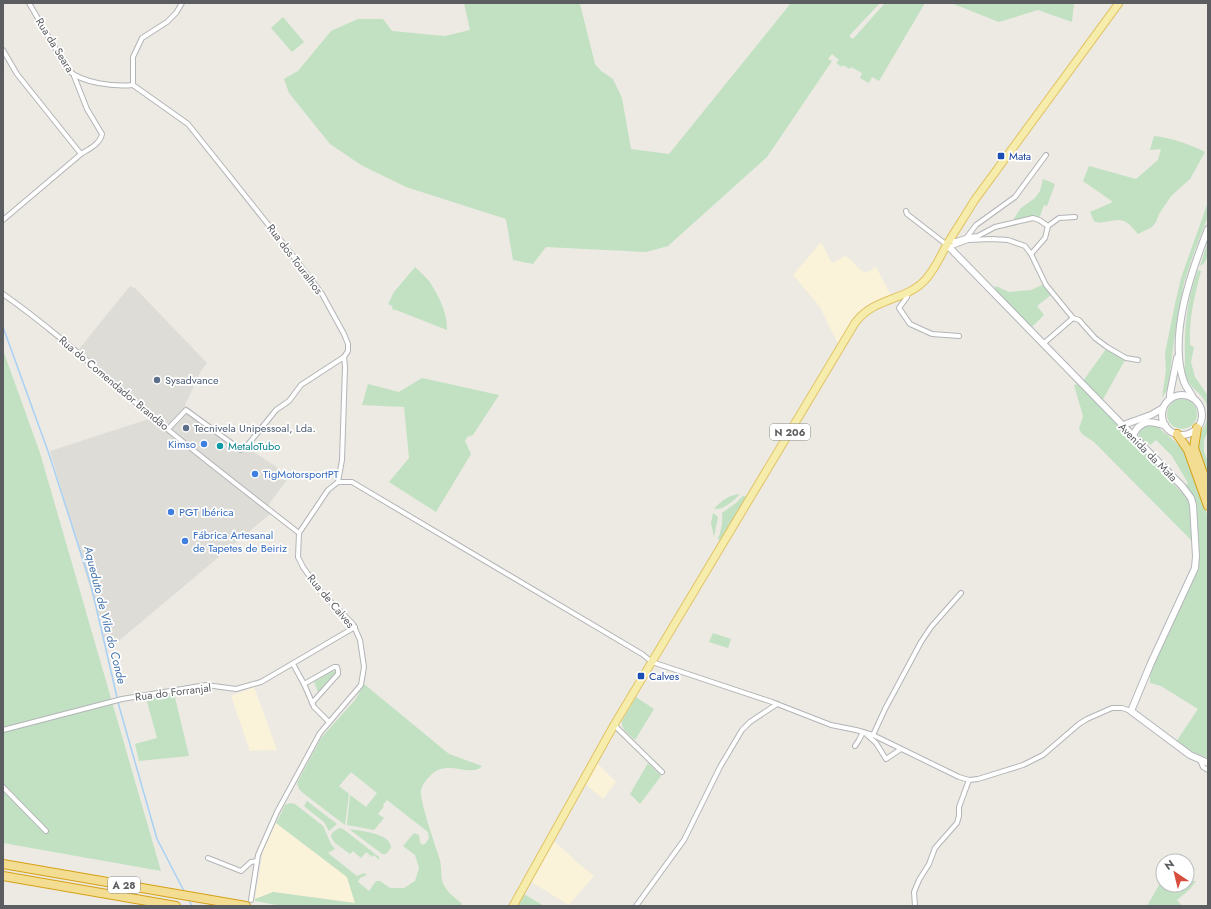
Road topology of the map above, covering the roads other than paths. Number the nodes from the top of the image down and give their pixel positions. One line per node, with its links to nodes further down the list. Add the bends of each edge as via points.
1 (30, 3): 5 (street, Rua da Seara, via 68,70)
2 (182, 3): 6 (street, via 167,22 142,38 134,57)
3 (1119, 3): 15 (main road, N 206, via 974,201)
4 (3, 50): 7 (street, via 17,74)
5 (74, 76): 6 (street, Rua da Seara, via 83,80 122,86); 7 (street, via 87,110 102,134 95,145)
6 (133, 85): 23 (street, Rua dos Touralhos, via 188,124 290,252 322,294 344,334 348,344)
7 (81, 154): 11 (street)
8 (1046, 155): 14 (street, via 1015,197 981,221)
9 (906, 211): 15 (street)
10 (1075, 217): 12 (street, via 1059,218)
11 (3, 220)
12 (1048, 226): 14 (street, via 1033,218 995,227); 16 (street, via 1045,238)
13 (1208, 229): 22 (street, via 1195,262 1185,299)
14 (967, 238): 15 (street)
15 (949, 244): 16 (street, via 968,240 1004,239 1025,246); 17 (main road, N 206, via 925,281); 21 (street, Avenida da Mata)
16 (1031, 254): 19 (street, via 1046,285)
17 (908, 291): 20 (street, via 899,308 910,324 932,334); 40 (main road, N 206, via 875,305 859,317)
18 (3, 294): 31 (street, Rua do Comendador Brandão, via 32,315)
19 (1073, 318): 21 (street); 24 (street, via 1079,320 1095,338 1108,347 1126,358)
20 (959, 336)
21 (1043, 344): 29 (street, Avenida da Mata)
22 (1178, 352): 25 (street); 26 (street, via 1183,381)
23 (344, 358): 31 (street, via 301,385 289,401 276,410 241,450 186,410); 34 (street, Rua dos Touralhos, via 342,460)
24 (1138, 360)
25 (1170, 398): 26 (street, via 1182,395); 27 (street)
26 (1193, 398): 30 (street, via 1202,412)
27 (1163, 408): 28 (street); 29 (street)
28 (1165, 425): 32 (street); 33 (street, via 1147,422)
29 (1123, 427): 33 (street, Avenida da Mata)
30 (1197, 428): 32 (street, via 1188,434); 35 (highway, via 1194,448)
31 (168, 429): 37 (street, Rua do Comendador Brandão)
32 (1177, 434): 36 (highway, via 1188,450)
33 (1132, 436): 45 (street, Avenida da Mata, via 1191,498 1196,556 1195,568 1156,651)
34 (338, 482): 37 (street, via 328,490); 40 (street, via 352,482)
35 (1208, 488)
36 (1208, 506)
37 (299, 533): 39 (street, Rua de Calves, via 298,557 303,567 320,591)
38 (961, 593): 50 (street, via 921,642)
39 (355, 627): 41 (street, Rua do Forranjal); 46 (street, Rua de Calves, via 360,640 364,667 361,685)
40 (652, 662): 44 (street); 47 (main road, N 206)
41 (293, 664): 42 (street); 48 (street, Rua do Forranjal, via 261,682 236,688 206,685 122,699)
42 (304, 684): 43 (street); 43 (street, via 334,667 337,668 338,674)
43 (312, 703): 46 (street)
44 (777, 704): 49 (street, via 831,725); 67 (street, via 742,730 720,767 684,840)
45 (1132, 711): 53 (street); 57 (street, via 1112,708 1079,724 1034,760)
46 (330, 722): 61 (street, Rua de Calves, via 320,734 277,812)
47 (614, 725): 56 (street); 66 (main road, N 206)
48 (3, 730)
49 (864, 732): 50 (street); 51 (street); 52 (street, via 876,744 886,760)
50 (873, 735): 52 (street)
51 (855, 746)
52 (901, 749): 57 (street)
53 (1199, 759): 54 (street); 55 (street)
54 (1208, 763)
55 (1208, 770)
56 (662, 772)
57 (969, 780): 68 (street, via 958,808 957,823 935,848 919,880 914,892)
58 (3, 787): 59 (street)
59 (46, 831)
60 (208, 858): 61 (street, via 241,871 251,862)
61 (257, 861): 64 (street, Rua de Calves)
62 (3, 864): 64 (highway, A 28)
63 (3, 876): 65 (highway, A 28)
64 (248, 903)
65 (176, 906)
66 (513, 906)
67 (636, 906)
68 (915, 906)

